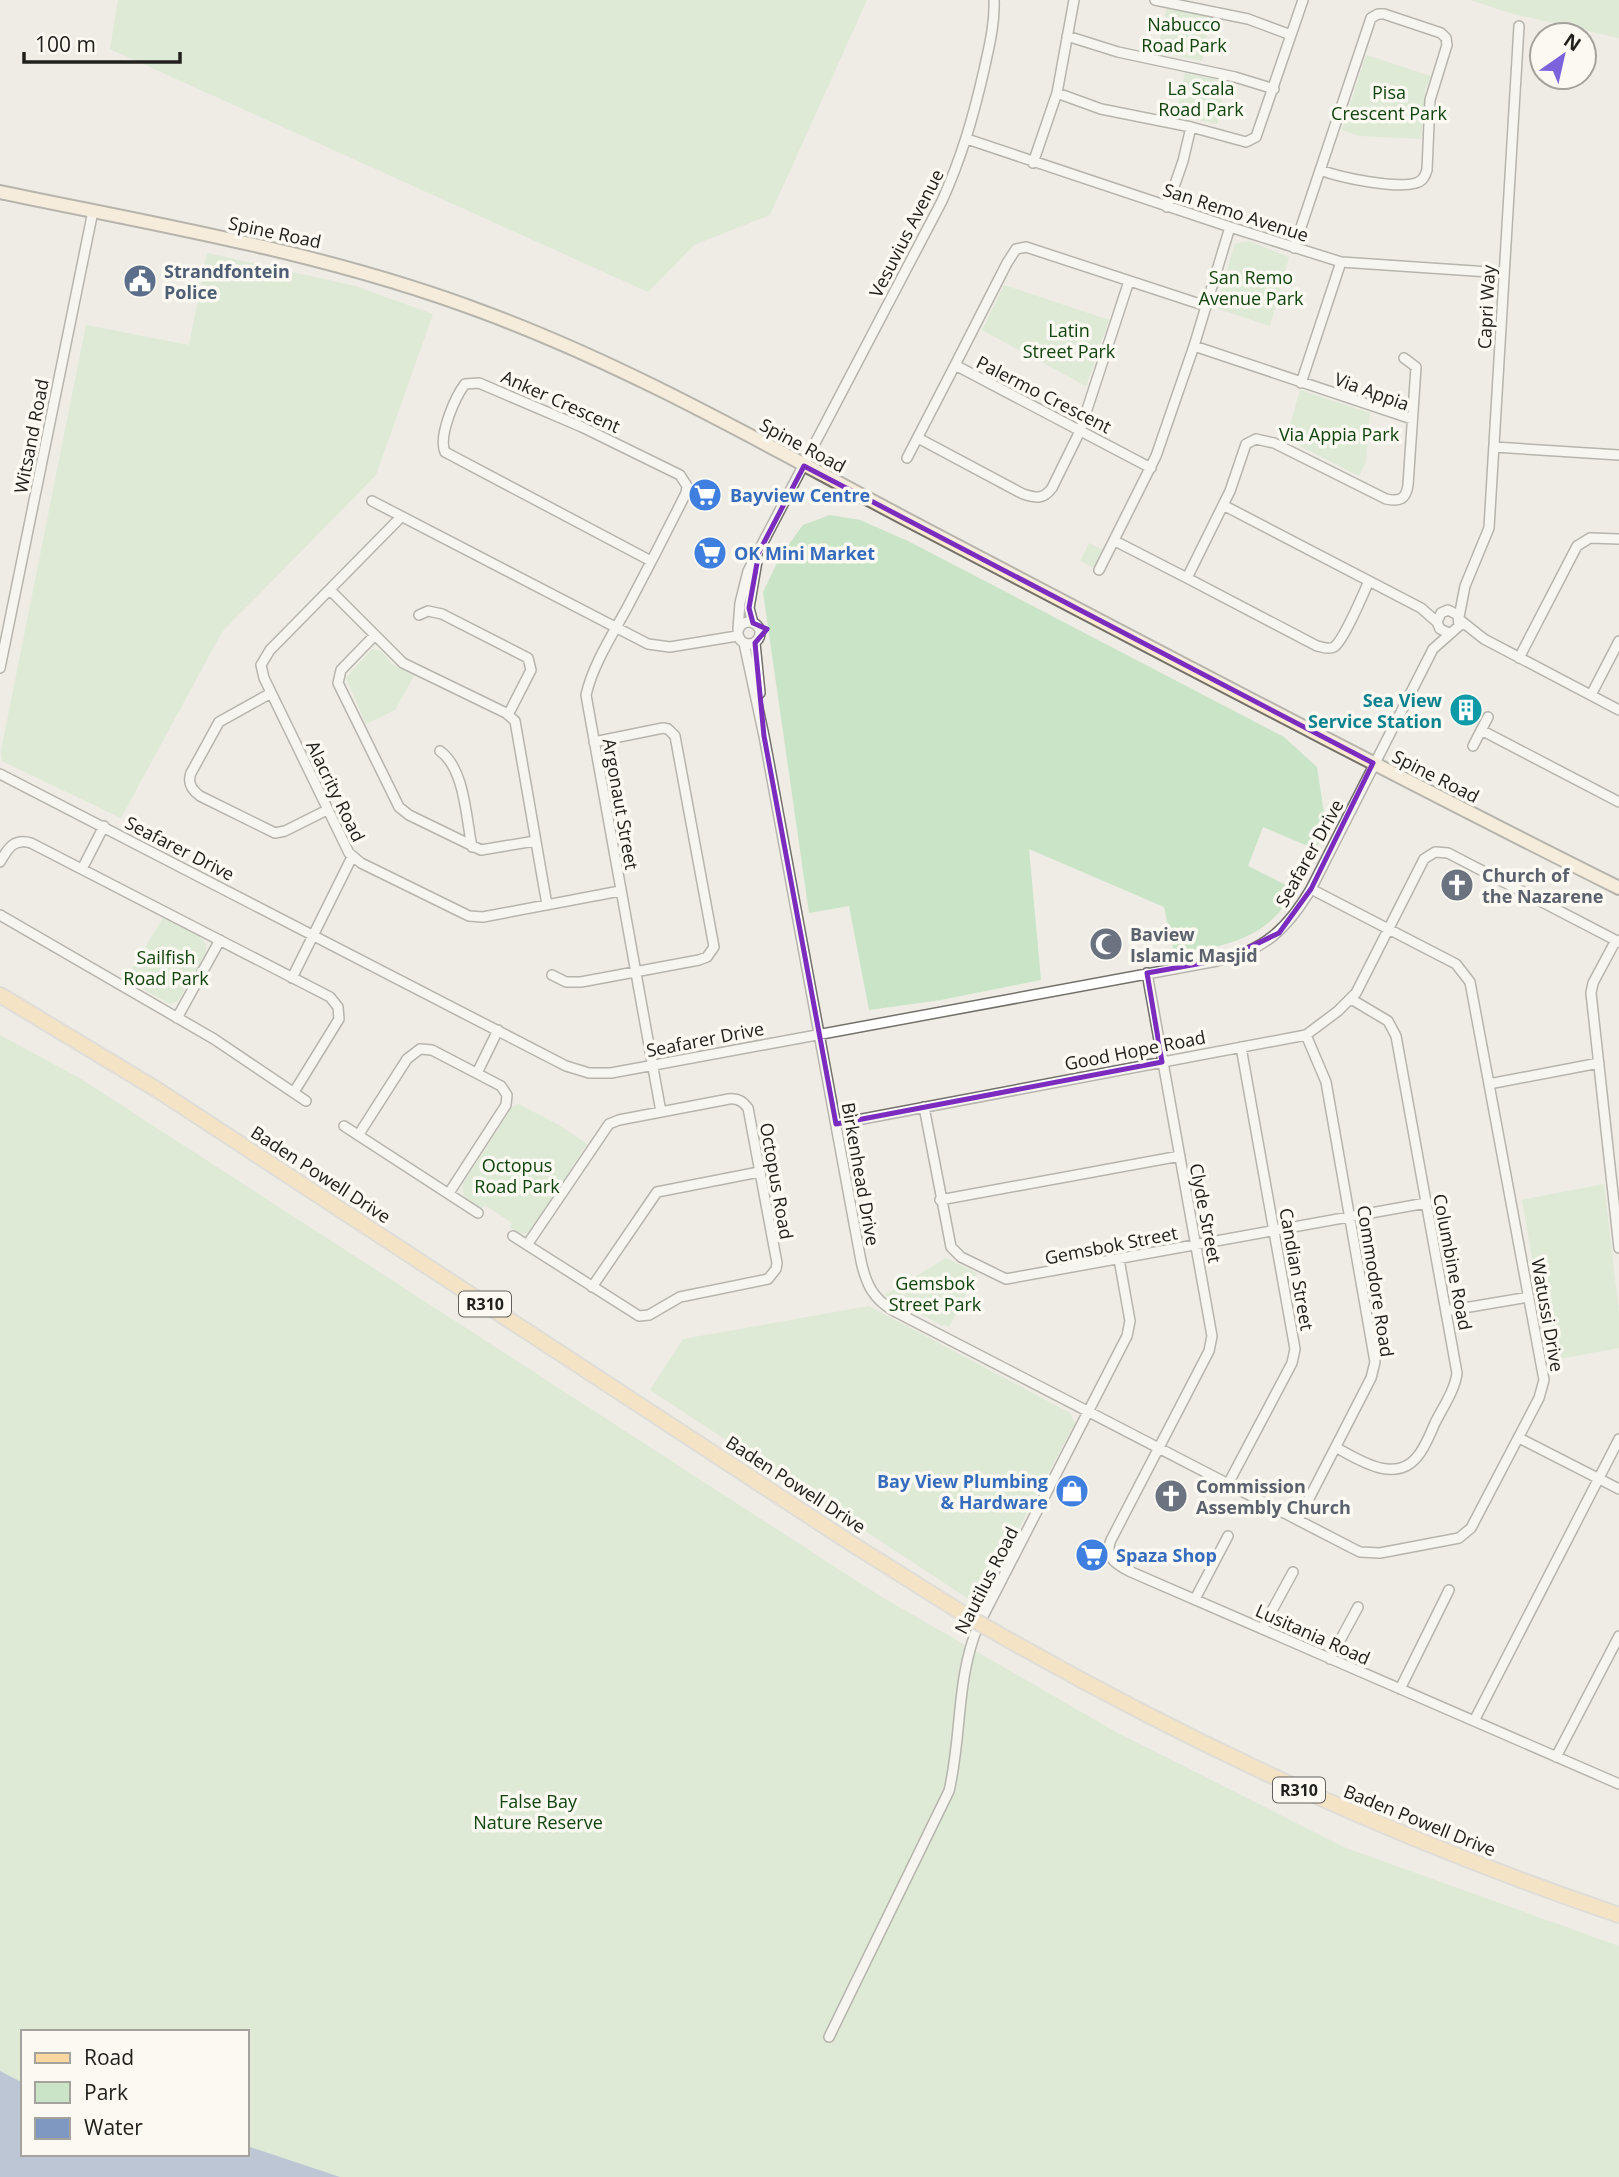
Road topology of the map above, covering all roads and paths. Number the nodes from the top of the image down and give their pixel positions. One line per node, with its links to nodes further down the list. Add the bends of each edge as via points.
1 (994, 0): 11 (street, Vesuvius Avenue, via 992,34)
2 (1074, 0): 7 (street)
3 (1155, 0): 6 (street, via 1248,19)
4 (1303, 0): 6 (street)
5 (1519, 26): 20 (street, Capri Way)
6 (1292, 35): 8 (street)
7 (1067, 36): 8 (street); 9 (street)
8 (1274, 89): 10 (street, via 1259,134 1252,141)
9 (1057, 93): 10 (street, via 1101,109); 12 (street)
10 (1191, 127): 15 (street)
11 (967, 139): 12 (street, San Remo Avenue); 33 (street, Vesuvius Avenue, via 942,201)
12 (1033, 163): 15 (street, San Remo Avenue)
13 (1321, 170): 13 (street, via 1352,180 1384,183 1423,179 1430,100 1447,45 1441,33 1384,14 1371,18); 18 (street)
14 (0, 192): 16 (main road, Spine Road)
15 (1167, 207): 17 (street, San Remo Avenue)
16 (93, 211): 33 (main road, Spine Road, via 326,261 417,288 620,369); 60 (street, Witsand Road)
17 (1230, 227): 18 (street, San Remo Avenue); 22 (street)
18 (1294, 248): 19 (street, San Remo Avenue)
19 (1341, 262): 20 (street, San Remo Avenue); 26 (street)
20 (1504, 273): 30 (street, Capri Way)
21 (1129, 281): 22 (street, Palermo Crescent); 25 (street, Palermo Crescent, via 1020,248 1007,263); 28 (street)
22 (1206, 306): 23 (street)
23 (1194, 346): 26 (street, Via Appia); 34 (street)
24 (1404, 358): 27 (street, via 1416,367)
25 (956, 365): 28 (street, Palermo Crescent); 29 (street)
26 (1301, 383): 27 (street, Via Appia)
27 (1412, 419): 36 (street, Via Appia, via 1407,493 1399,500 1387,499 1294,451 1255,439 1243,450)
28 (1080, 431): 29 (street, via 1052,488 1036,498); 34 (street, Palermo Crescent)
29 (918, 438): 32 (street)
30 (1494, 447): 31 (street); 45 (street, Capri Way, via 1489,528)
31 (1619, 455)
32 (907, 458)
33 (804, 466): 40 (street, Birkenhead Drive); 71 (main road, Spine Road)
34 (1151, 468): 39 (street)
35 (372, 501): 37 (street)
36 (1223, 505): 43 (street); 44 (street)
37 (401, 517): 46 (street, Alacrity Road); 51 (street)
38 (1619, 539): 59 (street, via 1590,538 1577,546)
39 (1115, 541): 42 (street); 43 (street)
40 (759, 552): 50 (street, Birkenhead Drive, via 749,608); 55 (street, Birkenhead Drive, via 743,588)
41 (651, 561): 41 (street, Anker Crescent, via 445,452 442,439 465,384 480,383 680,475 686,493); 51 (street, Argonaut Street)
42 (1099, 570)
43 (1187, 578): 44 (street, via 1328,648 1343,635)
44 (1369, 581): 48 (street)
45 (1465, 586): 48 (street, Capri Way); 49 (street, Capri Way)
46 (330, 590): 53 (street); 61 (street, Alacrity Road, via 265,655 261,671)
47 (419, 615): 64 (street, via 428,611 442,614 528,658 531,670)
48 (1440, 618): 49 (street, via 1452,611); 52 (street, via 1442,631); 58 (street, Capri Way)
49 (1459, 618): 52 (street, via 1459,626); 54 (street)
50 (753, 623): 55 (street, via 743,624); 57 (street, via 760,631)
51 (616, 628): 55 (street, via 659,648); 68 (street, Argonaut Street, via 586,695)
52 (1452, 632): 54 (street); 58 (street, Capri Way)
53 (375, 635): 64 (street, via 403,663); 77 (street, via 341,670 338,683 399,807)
54 (1476, 635): 59 (street)
55 (740, 636): 57 (street); 67 (street, Birkenhead Drive)
56 (1619, 641): 62 (street)
57 (755, 643): 67 (street, Birkenhead Drive)
58 (1433, 649): 71 (street, Capri Way)
59 (1519, 658): 62 (street)
60 (0, 668)
61 (271, 693): 74 (street, Alacrity Road); 74 (street, via 219,722 189,777 191,788 275,834)
62 (1591, 695): 63 (street)
63 (1619, 710)
64 (508, 715): 76 (street, via 516,725)
65 (1488, 716): 66 (street)
66 (1482, 730): 69 (street); 73 (street)
67 (764, 736): 98 (street, Birkenhead Drive)
68 (594, 741): 83 (street, Argonaut Street); 90 (street, via 663,728 675,736 714,943 711,953 699,960)
69 (1473, 746)
70 (440, 751): 77 (street, via 458,773)
71 (1373, 763): 81 (main road, Spine Road); 82 (street, Seafarer Drive)
72 (0, 774): 75 (street, Seafarer Drive)
73 (1618, 798)
74 (327, 810): 78 (street, Alacrity Road)
75 (104, 826): 80 (street); 87 (street, Seafarer Drive)
76 (535, 841): 77 (street, via 489,850); 84 (street)
77 (472, 847)
78 (352, 857): 84 (street, Alacrity Road, via 469,916); 87 (street)
79 (0, 862): 80 (street, via 9,847 23,841)
80 (82, 869): 88 (street)
81 (1619, 888)
82 (1311, 889): 86 (street, Watussi Drive); 91 (street, Seafarer Drive, via 1279,933 1257,947 1225,959)
83 (620, 891): 84 (street, Alacrity Road); 90 (street, Argonaut Street)
84 (547, 905)
85 (0, 915): 96 (street)
86 (1388, 929): 89 (street, Good Hope Road, via 1424,859 1440,851); 95 (street, Good Hope Road); 105 (street, Watussi Drive, via 1456,964 1467,976)
87 (312, 934): 93 (street); 97 (street, Seafarer Drive)
88 (220, 940): 93 (street); 96 (street)
89 (1617, 941): 102 (street, via 1591,993)
90 (634, 972): 92 (street, via 581,982 566,982); 103 (street, Argonaut Street)
91 (1147, 973): 98 (street, Seafarer Drive); 101 (street, Clyde Street)
92 (552, 975)
93 (292, 978): 106 (street, via 330,997 340,1013)
94 (0, 995): 150 (main road, Baden Powell Drive / R310, bridge, via 147,1083 993,1631 1161,1724 1319,1799 1465,1860)
95 (1351, 999): 99 (street, Good Hope Road); 117 (street, Columbine Road, via 1393,1028)
96 (177, 1018): 106 (street)
97 (498, 1030): 103 (street, Seafarer Drive, via 589,1073); 104 (street)
98 (820, 1033): 103 (street, Seafarer Drive); 110 (street, Birkenhead Drive)
99 (1306, 1035): 100 (street, Good Hope Road); 119 (street, Commodore Road, via 1326,1082)
100 (1241, 1047): 101 (street, Good Hope Road); 120 (street, Candian Street)
101 (1162, 1062): 108 (street, Good Hope Road); 113 (street, Clyde Street)
102 (1599, 1063): 105 (street); 124 (street)
103 (652, 1066): 109 (street, Argonaut Street)
104 (477, 1073): 112 (street, via 432,1050 420,1049 407,1059); 115 (street, via 501,1086 508,1101)
105 (1489, 1084): 127 (street, Watussi Drive)
106 (294, 1092): 107 (street)
107 (306, 1101)
108 (924, 1107): 110 (street, Good Hope Road); 116 (street, Gemsbok Street)
109 (661, 1112): 114 (street, Octopus Road, via 729,1099 743,1101); 122 (street, Octopus Road, via 608,1124)
110 (836, 1124): 129 (street, Birkenhead Drive, via 864,1277 874,1296 891,1310)
111 (344, 1126): 112 (street)
112 (359, 1134): 115 (street)
113 (1180, 1156): 116 (street); 123 (street, Clyde Street)
114 (759, 1172): 126 (street, via 657,1192); 126 (street, Octopus Road, via 777,1263 768,1279 680,1297 644,1316)
115 (449, 1193): 118 (street)
116 (940, 1199): 125 (street, Gemsbok Street, via 954,1252 997,1277 1015,1279)
117 (1426, 1203): 119 (street, Gemsbok Street); 128 (street, Columbine Road)
118 (478, 1213)
119 (1350, 1217): 120 (street, Gemsbok Street); 133 (street, Commodore Road, via 1375,1362)
120 (1274, 1231): 123 (street, Gemsbok Street); 135 (street, Candian Street, via 1294,1355)
121 (513, 1236): 122 (street, Octopus Road)
122 (527, 1245): 126 (street, Octopus Road)
123 (1196, 1245): 125 (street, Gemsbok Street); 132 (street, Clyde Street, via 1212,1336 1209,1351)
124 (1619, 1248)
125 (1119, 1259): 129 (street, Nautilus Road, via 1129,1328)
126 (592, 1287)
127 (1529, 1297): 128 (street); 130 (street, Watussi Drive, via 1544,1380)
128 (1446, 1311): 133 (street, Columbine Road, via 1457,1378 1417,1458 1406,1466 1381,1469)
129 (1089, 1413): 132 (street, Birkenhead Drive); 151 (street, Nautilus Road, via 972,1641 949,1791)
130 (1519, 1438): 134 (street); 137 (street, Watussi Drive, via 1476,1520 1459,1538 1360,1552)
131 (1619, 1439): 134 (street)
132 (1160, 1448): 135 (street, Watussi Drive); 141 (street, Lusitania Road, via 1108,1546 1109,1555 1122,1567)
133 (1336, 1448): 137 (street, Commodore Road)
134 (1598, 1479): 136 (street); 147 (street)
135 (1228, 1484): 137 (street, Watussi Drive)
136 (1619, 1489)
137 (1298, 1520)
138 (1228, 1536): 141 (street)
139 (1293, 1573): 143 (street)
140 (1449, 1590): 146 (street)
141 (1195, 1599): 143 (street, Lusitania Road)
142 (1358, 1606): 145 (street)
143 (1262, 1629): 145 (street, Lusitania Road)
144 (1619, 1636): 148 (street)
145 (1330, 1659): 146 (street, Lusitania Road)
146 (1401, 1689): 147 (street, Lusitania Road)
147 (1474, 1721): 148 (street, Lusitania Road)
148 (1556, 1757): 149 (street, Lusitania Road)
149 (1619, 1784)
150 (1619, 1915)
151 (829, 2037)

